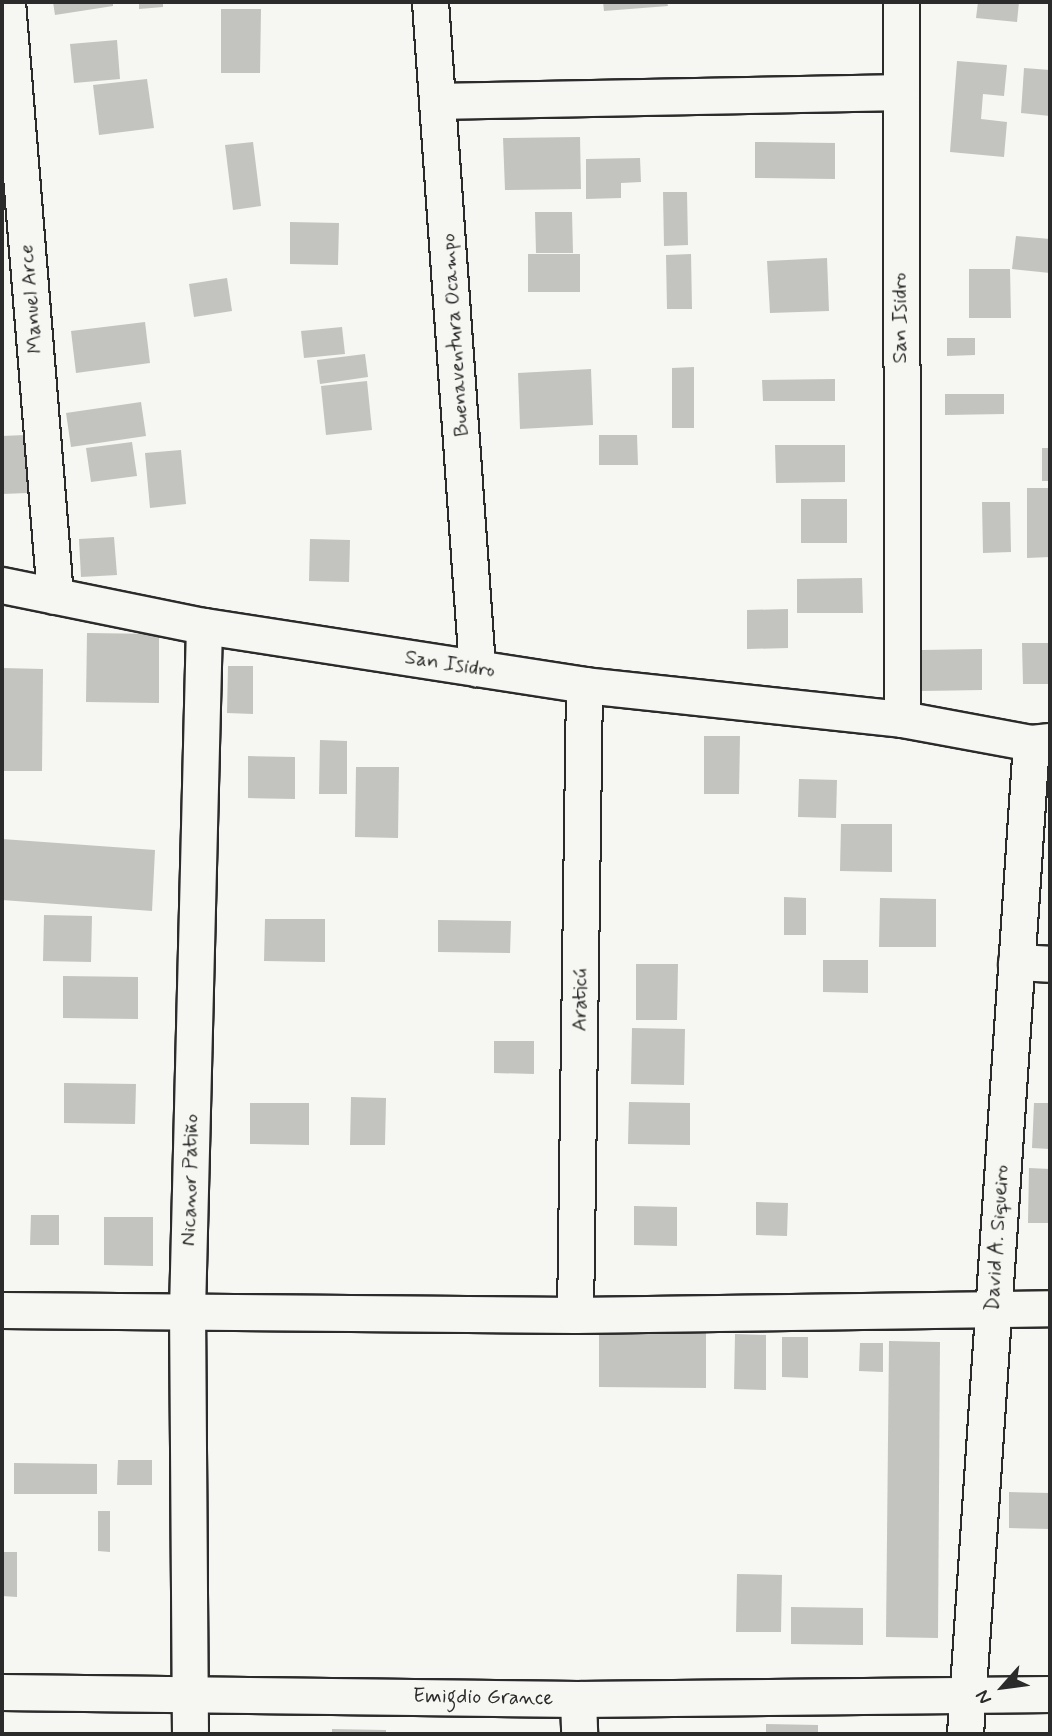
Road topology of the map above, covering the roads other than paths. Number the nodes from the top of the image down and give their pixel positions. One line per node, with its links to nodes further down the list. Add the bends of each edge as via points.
1 (7, 2): 7 (street, Manuel Arce)
2 (430, 2): 5 (street, Buenaventura Ocampo)
3 (901, 2): 4 (street, San Isidro)
4 (901, 92): 5 (street); 11 (street, San Isidro)
5 (439, 101): 9 (street, Buenaventura Ocampo)
6 (2, 585): 7 (street, San Isidro)
7 (55, 596): 8 (street, San Isidro)
8 (204, 626): 9 (street, San Isidro); 18 (street, Nicanor Patiño)
9 (477, 668): 10 (street, San Isidro)
10 (584, 685): 11 (street, San Isidro); 19 (street, Araticú)
11 (902, 719): 12 (street, San Isidro)
12 (1040, 742): 13 (street, David A. Siqueiro)
13 (1016, 962): 14 (street); 16 (street, David A. Siqueiro)
14 (1050, 964)
15 (1050, 1308): 16 (street)
16 (992, 1309): 19 (street); 22 (street, David A. Siqueiro)
17 (2, 1310): 18 (street)
18 (187, 1311): 19 (street); 21 (street, Nicanor Patiño)
19 (575, 1315)
20 (2, 1692): 21 (street, Emigdio Grance)
21 (189, 1692): 24 (street, Emigdio Grance); 25 (street, Nicanor Patiño)
22 (965, 1693): 23 (street, Emigdio Grance); 24 (street, Emigdio Grance); 27 (street, David A. Siqueiro)
23 (1050, 1694)
24 (578, 1699): 26 (street)
25 (190, 1734)
26 (579, 1734)
27 (965, 1734)

